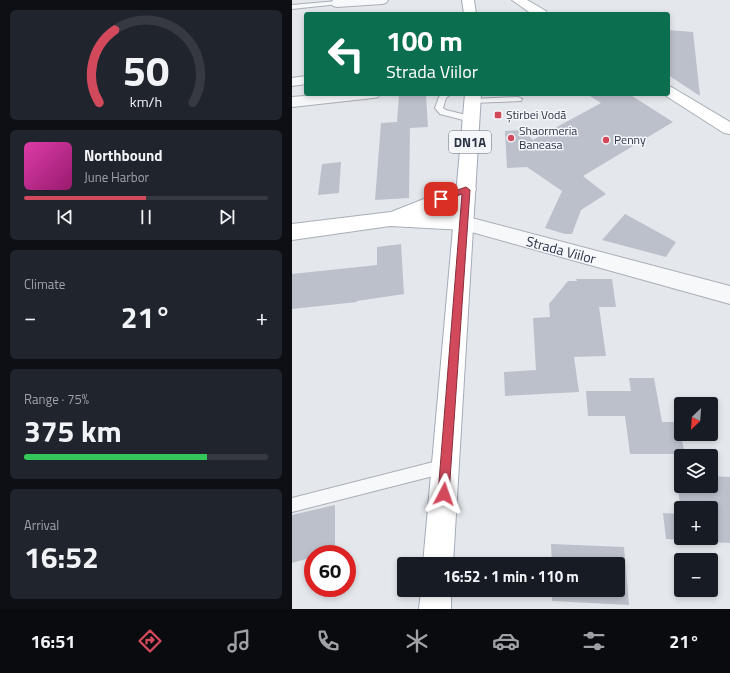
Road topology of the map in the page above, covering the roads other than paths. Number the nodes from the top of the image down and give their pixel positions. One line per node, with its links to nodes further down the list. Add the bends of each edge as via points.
1 (382, 0): 3 (street)
2 (518, 0): 5 (main road)
3 (337, 3): 4 (lane)
4 (292, 7)
5 (538, 12)
6 (304, 80): 7 (street)
7 (292, 82)
8 (670, 93): 15 (main road)
9 (353, 96): 13 (street)
10 (444, 96): 14 (lane, via 439,108 443,112)
11 (472, 98): 12 (lane); 14 (main road, DN1A)
12 (518, 99)
13 (292, 102)
14 (471, 119): 16 (main road, DN1A)
15 (730, 129)
16 (466, 190): 17 (main road, Strada Viilor); 18 (main road, DN1A)
17 (390, 219): 18 (main road, Strada Viilor); 19 (main road, Strada Viilor)
18 (464, 224): 20 (street, Strada Viilor); 21 (main road, DN1A)
19 (292, 232)
20 (730, 295)
21 (446, 466): 22 (lane); 23 (main road, DN1A)
22 (292, 505)
23 (439, 557)
24 (436, 597): 25 (main road)
25 (435, 609)

